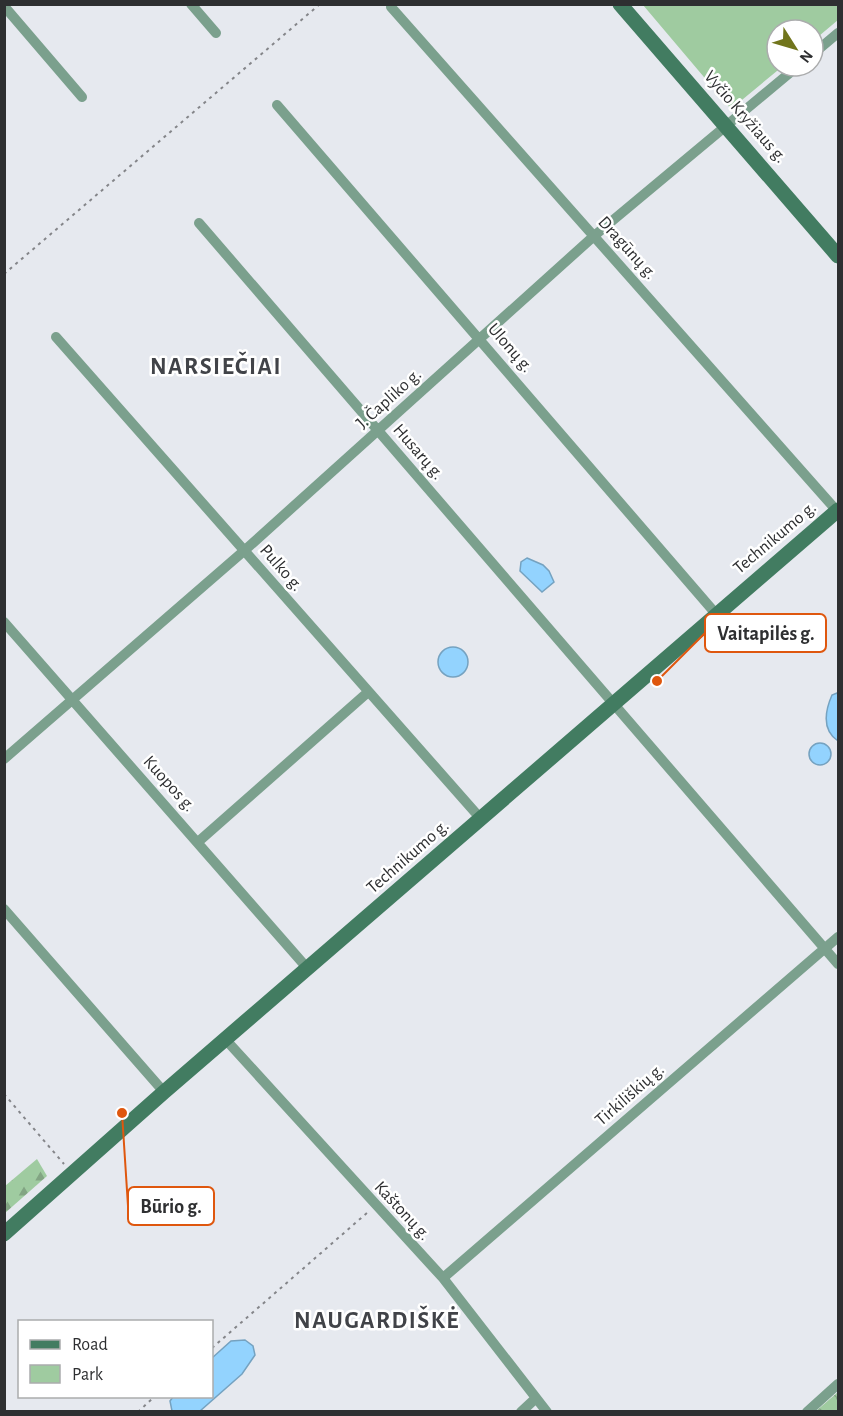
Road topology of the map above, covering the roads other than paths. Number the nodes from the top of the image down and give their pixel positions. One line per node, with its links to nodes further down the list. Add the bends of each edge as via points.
1 (191, 4): 5 (street)
2 (621, 4): 11 (street, Vyčio Kryžiaus g.)
3 (4, 6): 9 (street)
4 (390, 7): 13 (street, Dragūnų g.)
5 (216, 33)
6 (838, 33): 7 (street)
7 (825, 44)
8 (783, 78): 11 (street, J. Čapliko g.)
9 (82, 97)
10 (277, 105): 16 (street, Ulonų g.)
11 (726, 125): 13 (street, J. Čapliko g.); 14 (street, Vyčio Kryžiaus g.)
12 (199, 223): 17 (street, Husarų g.)
13 (594, 236): 16 (street, J. Čapliko g.); 18 (street, Dragūnų g.)
14 (838, 256)
15 (56, 337): 19 (street, Pulko g.)
16 (480, 339): 17 (street, J. Čapliko g.); 20 (street, Ulonų g.)
17 (378, 431): 19 (street, J. Čapliko g.); 24 (street, Husarų g.)
18 (838, 511): 20 (street, Technikumo g.)
19 (245, 550): 22 (street, Pulko g.); 23 (street, J. Čapliko g.)
20 (716, 614): 24 (street, Technikumo g.)
21 (4, 622): 23 (street, Kuopos g.)
22 (367, 693): 26 (street, Pulko g.); 27 (street)
23 (72, 699): 25 (street, J. Čapliko g.); 27 (street, Kuopos g.)
24 (614, 702): 26 (street, Technikumo g.); 30 (street, Husarų g.)
25 (4, 759)
26 (481, 819): 32 (street, Technikumo g.)
27 (198, 842): 32 (street, Kuopos g.)
28 (4, 909): 34 (street)
29 (838, 936): 30 (street, Tirkiliškių g.)
30 (825, 948): 31 (street, Husarų g.); 36 (street, Tirkiliškių g.)
31 (838, 964)
32 (308, 969): 33 (street, Technikumo g.)
33 (226, 1040): 34 (street, Technikumo g.); 36 (street, Kaštonų g.)
34 (164, 1092): 35 (street, Technikumo g.)
35 (4, 1234)
36 (443, 1278): 38 (street, Kaštonų g.)
37 (838, 1384): 41 (street)
38 (535, 1399): 39 (street); 40 (street, Kaštonų g.)
39 (521, 1412)
40 (547, 1412)
41 (807, 1412)

